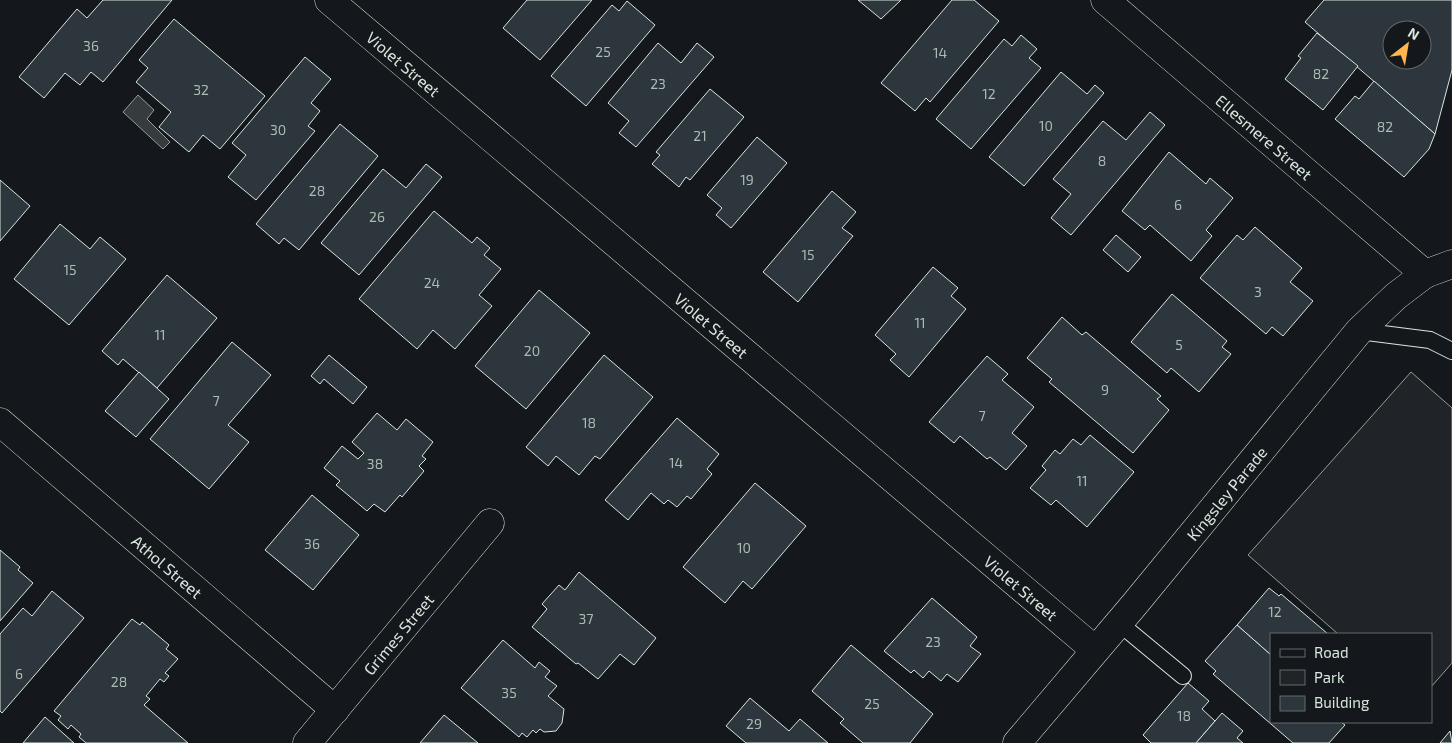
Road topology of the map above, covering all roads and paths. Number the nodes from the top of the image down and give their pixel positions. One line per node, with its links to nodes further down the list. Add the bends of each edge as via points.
1 (328, 0): 10 (street, Violet Street)
2 (1105, 0): 4 (street, Ellesmere Street)
3 (1452, 264): 4 (street, Kingsley Parade)
4 (1425, 274): 5 (street, Kingsley Parade)
5 (1359, 331): 6 (lane, via 1430,340); 9 (street, Kingsley Parade)
6 (1452, 351)
7 (0, 422): 12 (street, Athol Street)
8 (490, 523): 12 (street, Grimes Street)
9 (1119, 623): 10 (street, Kingsley Parade); 11 (lane)
10 (1095, 650): 14 (street, Kingsley Parade)
11 (1183, 676)
12 (335, 710): 13 (street, Grimes Street)
13 (307, 743)
14 (1018, 743)

